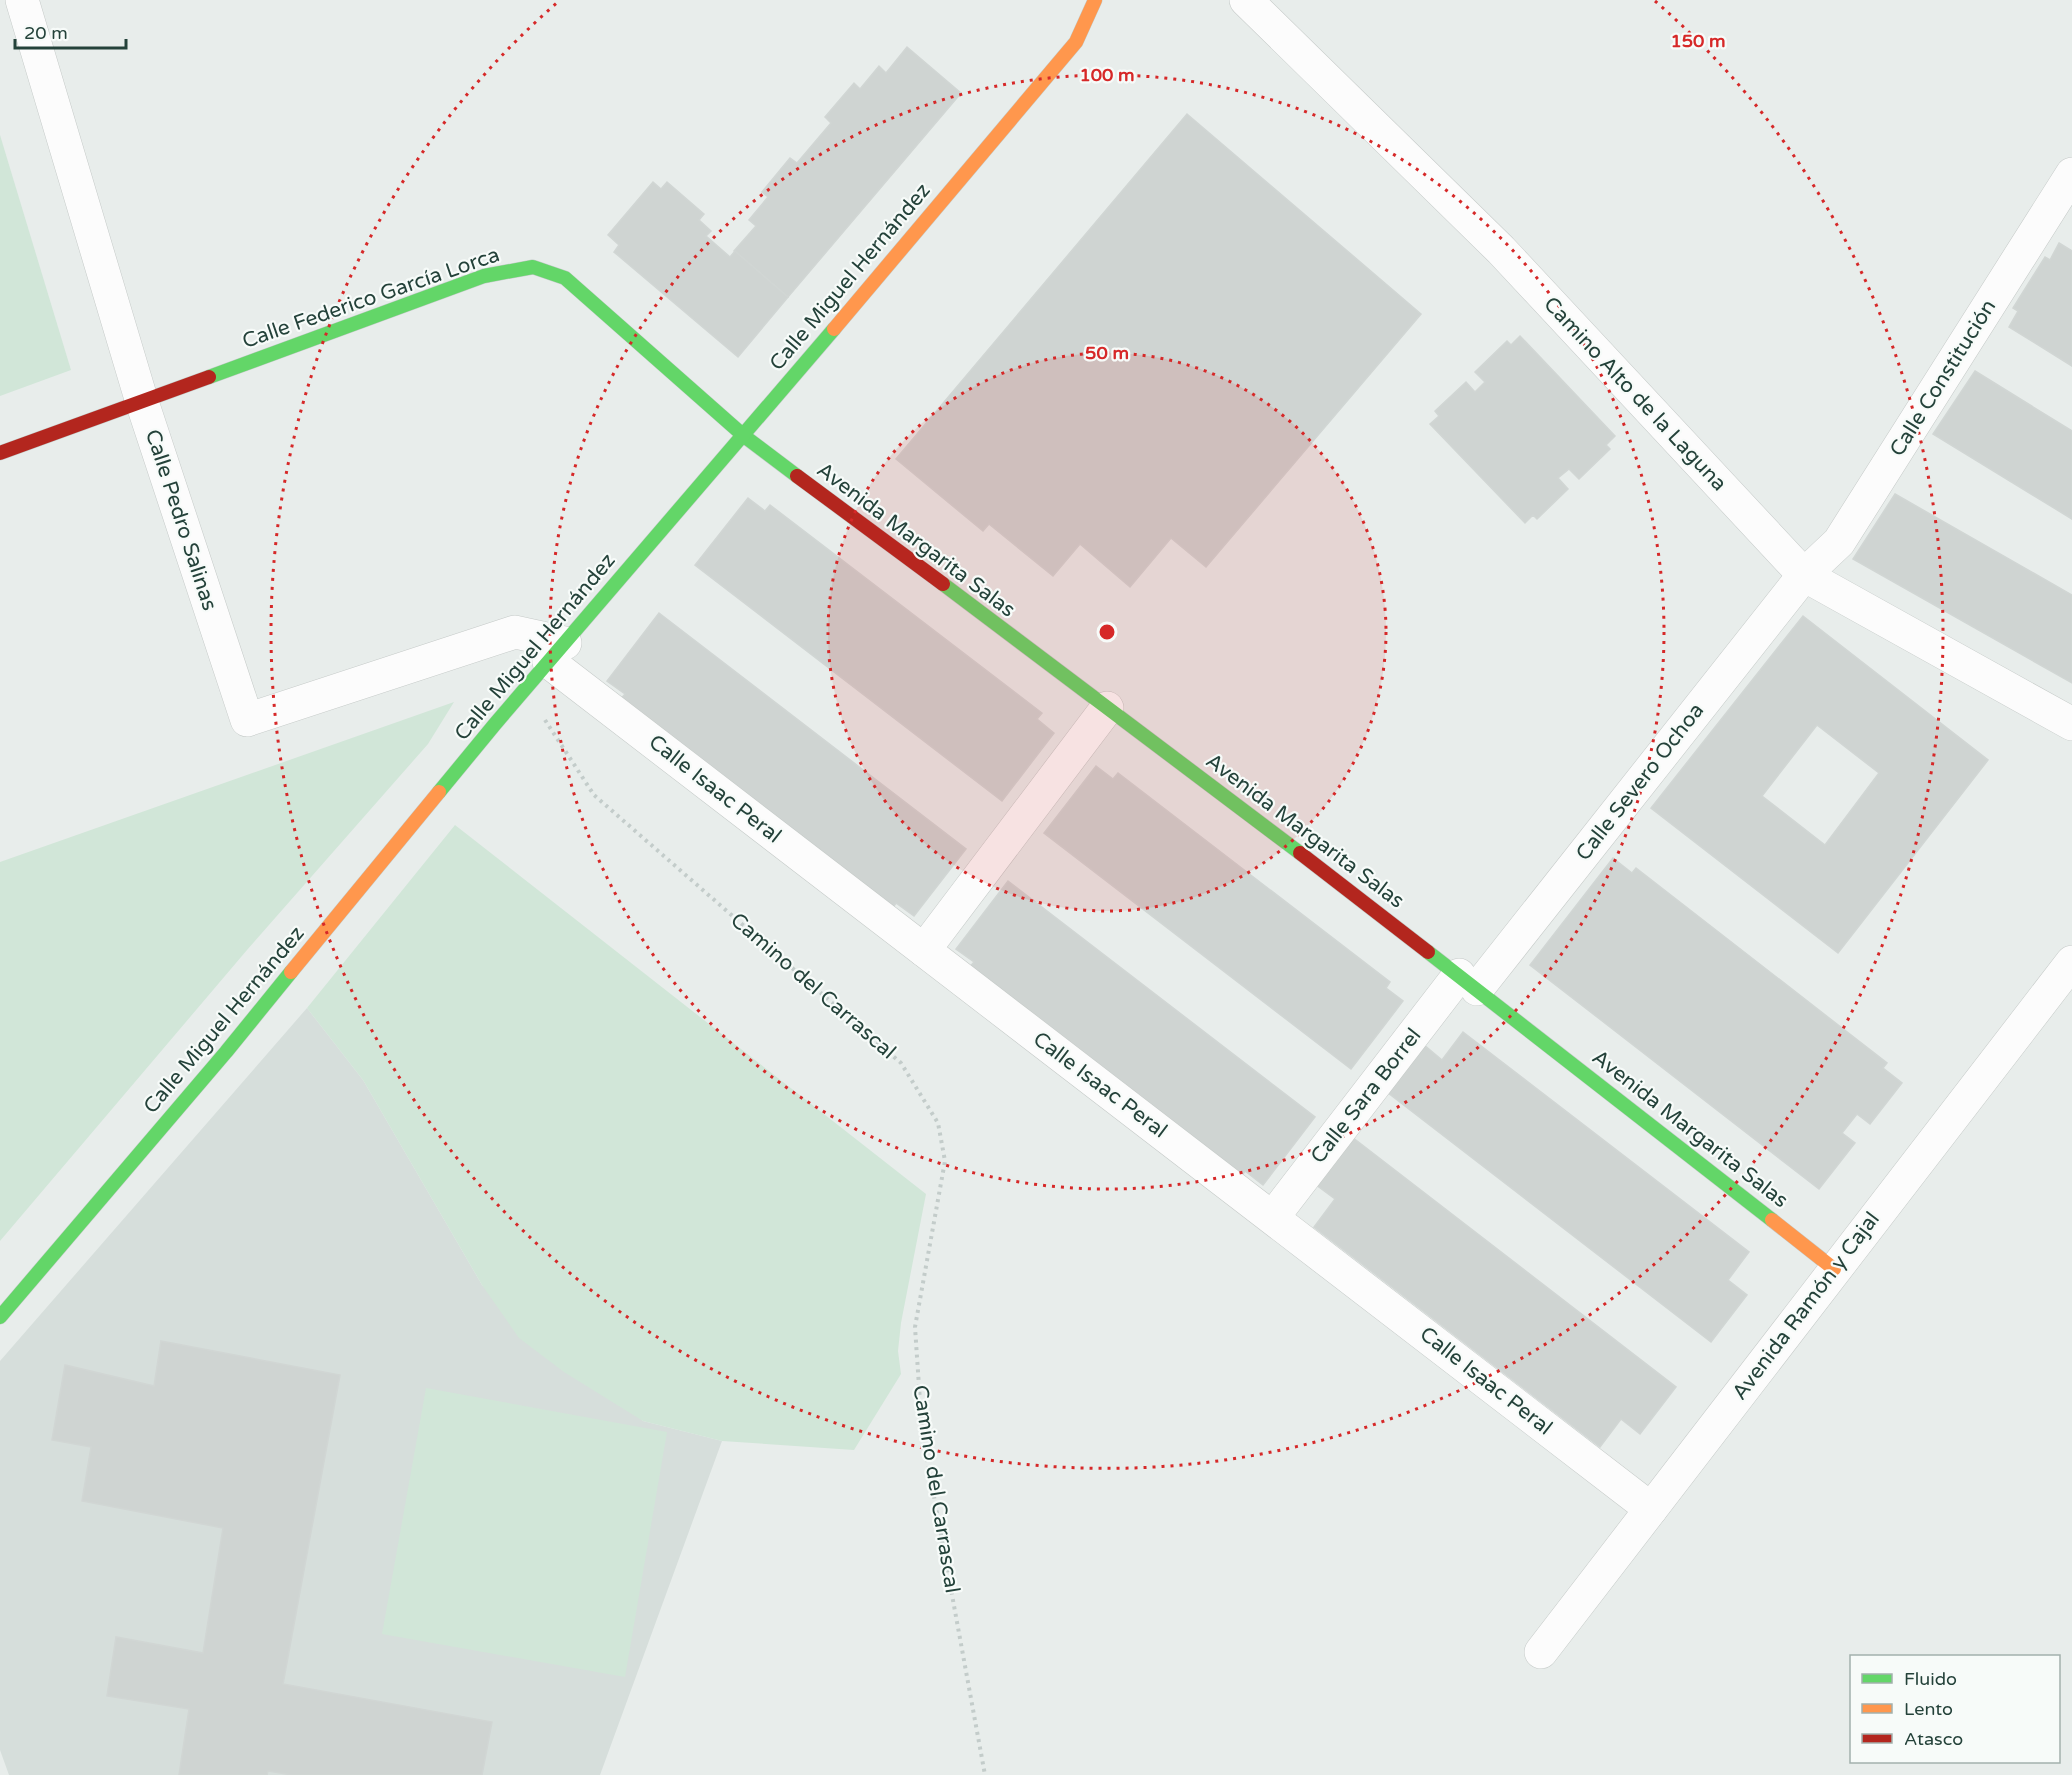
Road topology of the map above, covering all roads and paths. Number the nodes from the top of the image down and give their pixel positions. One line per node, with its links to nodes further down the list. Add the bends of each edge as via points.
1 (22, 0): 5 (street, Calle Pedro Salinas)
2 (1095, 0): 6 (street, Calle Miguel Hernández, via 1076,42)
3 (1246, 0): 8 (street, Camino Alto de la Laguna, via 1501,250)
4 (2072, 174): 8 (street, Calle Constitución, via 1839,542)
5 (142, 402): 6 (street, Calle Federico García Lorca, via 484,276 533,267 565,278); 7 (street, Calle Federico García Lorca); 9 (street, Calle Pedro Salinas, via 247,720 515,632)
6 (744, 436): 9 (street, Calle Miguel Hernández); 11 (street, Avenida Margarita Salas)
7 (0, 453)
8 (1804, 575): 12 (street, Camino Alto de la Laguna); 15 (street, Calle Severo Ochoa)
9 (557, 652): 10 (street, Calle Miguel Hernández); 13 (street, Calle Isaac Peral)
10 (526, 688): 18 (street, Calle Miguel Hernández, via 219,1061); 21 (path, Camino del Carrascal, via 594,795 901,1063 938,1123 945,1161 915,1327 916,1350 922,1431)
11 (1107, 708): 13 (street); 15 (street, Avenida Margarita Salas)
12 (2072, 724)
13 (924, 950): 16 (street, Calle Isaac Peral)
14 (2072, 962): 17 (street, Avenida Ramón y Cajal)
15 (1468, 982): 16 (street, Calle Sara Borrel); 17 (street, Avenida Margarita Salas)
16 (1273, 1217): 19 (street, Calle Isaac Peral)
17 (1834, 1269): 19 (street, Avenida Ramón y Cajal)
18 (0, 1317)
19 (1651, 1509): 20 (street, Avenida Ramón y Cajal)
20 (1541, 1652)
21 (986, 1775)

